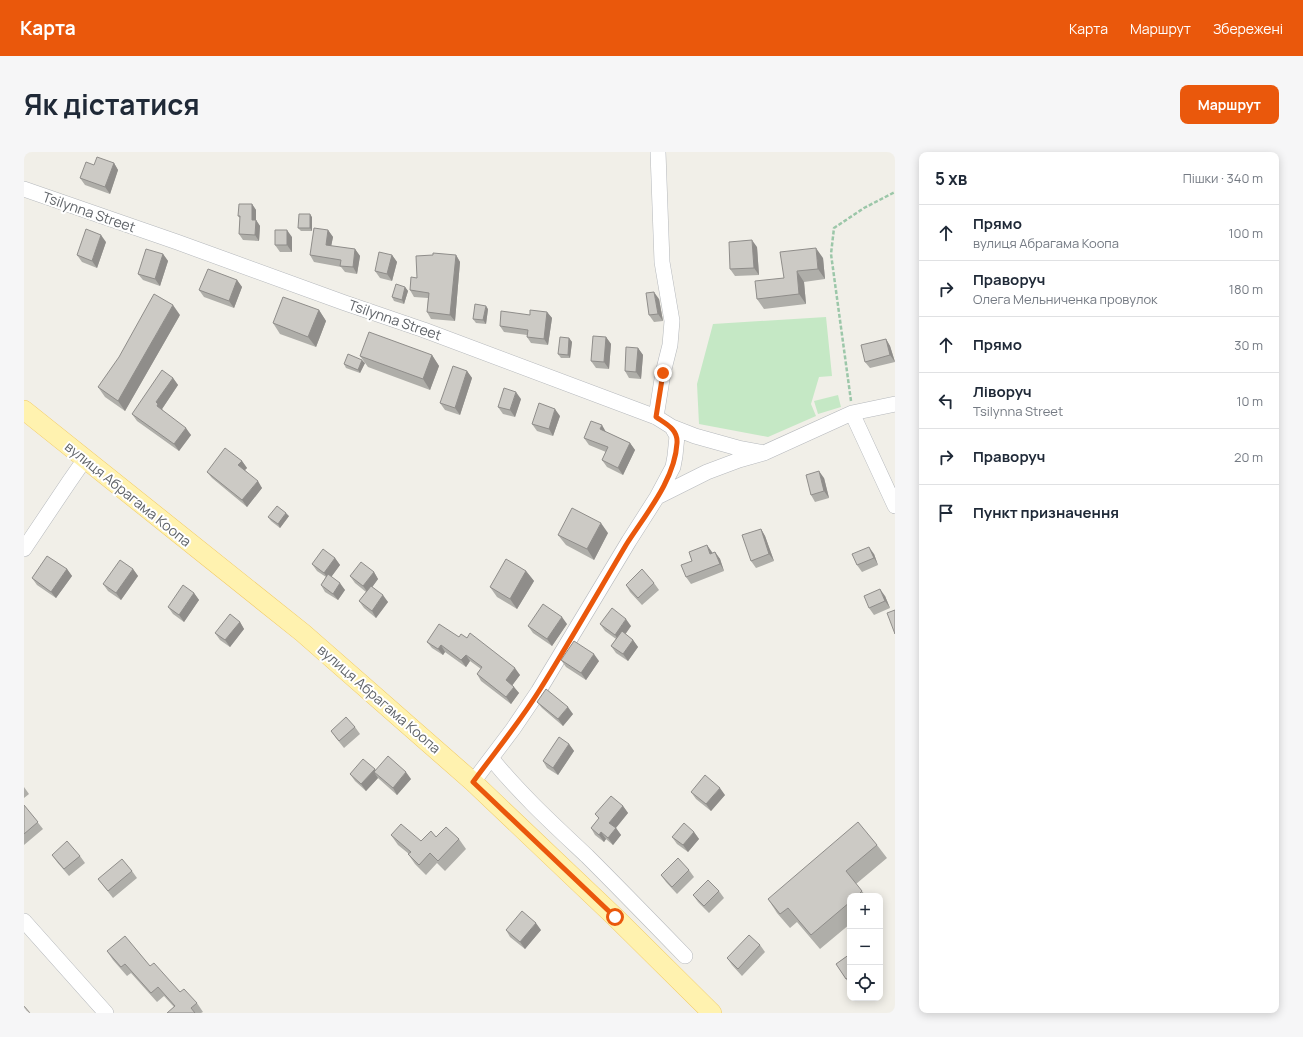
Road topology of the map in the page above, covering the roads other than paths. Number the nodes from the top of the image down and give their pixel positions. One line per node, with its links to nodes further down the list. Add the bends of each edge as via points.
1 (658, 152): 6 (street, via 662,262 672,321)
2 (24, 189): 6 (street, Tsilynna Street, via 424,330)
3 (895, 404): 5 (street)
4 (24, 410): 9 (main road, вулиця Абрагама Коопа)
5 (852, 413): 8 (street); 11 (street)
6 (656, 417): 7 (street, Tsilynna Street)
7 (672, 428): 8 (street, Tsilynna Street); 10 (street, via 677,436 673,466)
8 (764, 453): 10 (street, via 707,472)
9 (85, 459): 12 (street); 14 (main road, вулиця Абрагама Коопа, via 303,633)
10 (657, 497): 13 (street, via 538,692)
11 (895, 506)
12 (24, 549)
13 (491, 758): 14 (street); 16 (street)
14 (473, 782): 18 (main road, вулиця Абрагама Коопа)
15 (24, 921): 17 (street)
16 (685, 956)
17 (106, 1013)
18 (712, 1013)

